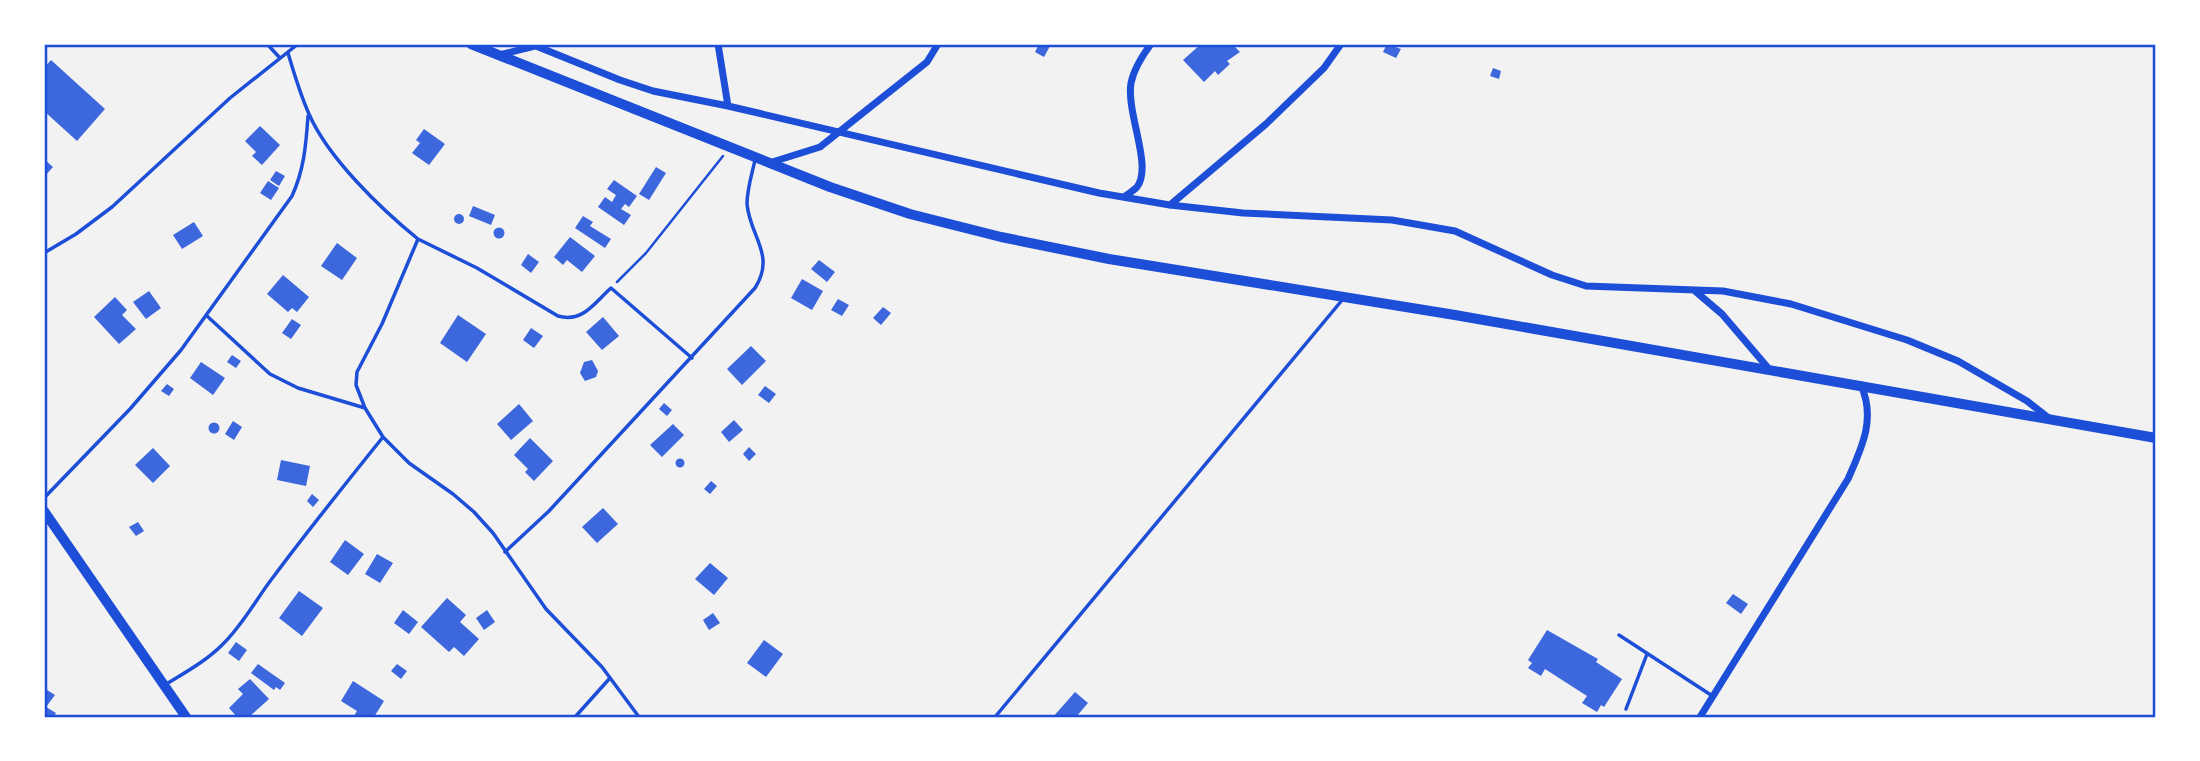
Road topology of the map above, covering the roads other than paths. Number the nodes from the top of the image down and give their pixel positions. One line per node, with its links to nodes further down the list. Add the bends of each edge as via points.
1 (267, 44): 11 (lane)
2 (298, 44): 9 (lane)
3 (471, 44): 10 (main road)
4 (718, 44): 12 (street)
5 (938, 44): 14 (street, via 927,62)
6 (1151, 44): 17 (street, via 1137,65 1131,86 1143,172 1136,187)
7 (1341, 44): 18 (street, via 1324,68 1266,124)
8 (533, 45): 10 (street); 12 (street, via 642,87)
9 (288, 53): 11 (lane); 13 (lane)
10 (499, 55): 15 (main road)
11 (280, 58): 20 (lane, via 112,207)
12 (729, 106): 14 (street)
13 (309, 114): 19 (lane, via 342,163); 23 (lane, via 301,176 292,196)
14 (841, 132): 16 (street, via 812,150); 17 (street)
15 (756, 158): 16 (main road); 24 (lane, via 747,204 765,264 762,277)
16 (768, 163): 22 (main road, via 910,214 1000,237)
17 (1124, 197): 18 (street)
18 (1170, 205): 21 (street, via 1392,220 1455,230 1586,286)
19 (418, 239): 24 (lane, via 569,319 580,316 611,288); 27 (lane, via 357,372 356,385)
20 (44, 253)
21 (1693, 290): 25 (street, via 1722,314); 28 (street, via 1791,304 1907,340 1958,361)
22 (1344, 297): 25 (main road); 43 (lane)
23 (206, 316): 27 (lane, via 270,374 298,388); 31 (lane, via 130,409)
24 (692, 358): 33 (lane)
25 (1769, 369): 26 (main road)
26 (1861, 385): 28 (main road); 38 (street, via 1869,413 1848,479)
27 (365, 408): 29 (lane)
28 (2054, 421): 30 (main road)
29 (383, 437): 33 (lane, via 409,463 474,512); 37 (lane, via 222,646)
30 (2156, 438)
31 (44, 498)
32 (44, 511): 37 (main road)
33 (505, 552): 36 (lane, via 546,609)
34 (1619, 635): 35 (lane)
35 (1647, 654): 38 (lane); 39 (lane)
36 (610, 678): 41 (lane); 42 (lane)
37 (164, 685): 40 (main road)
38 (1714, 696): 44 (street)
39 (1626, 709)
40 (186, 717)
41 (575, 717)
42 (639, 717)
43 (995, 717)
44 (1700, 717)

